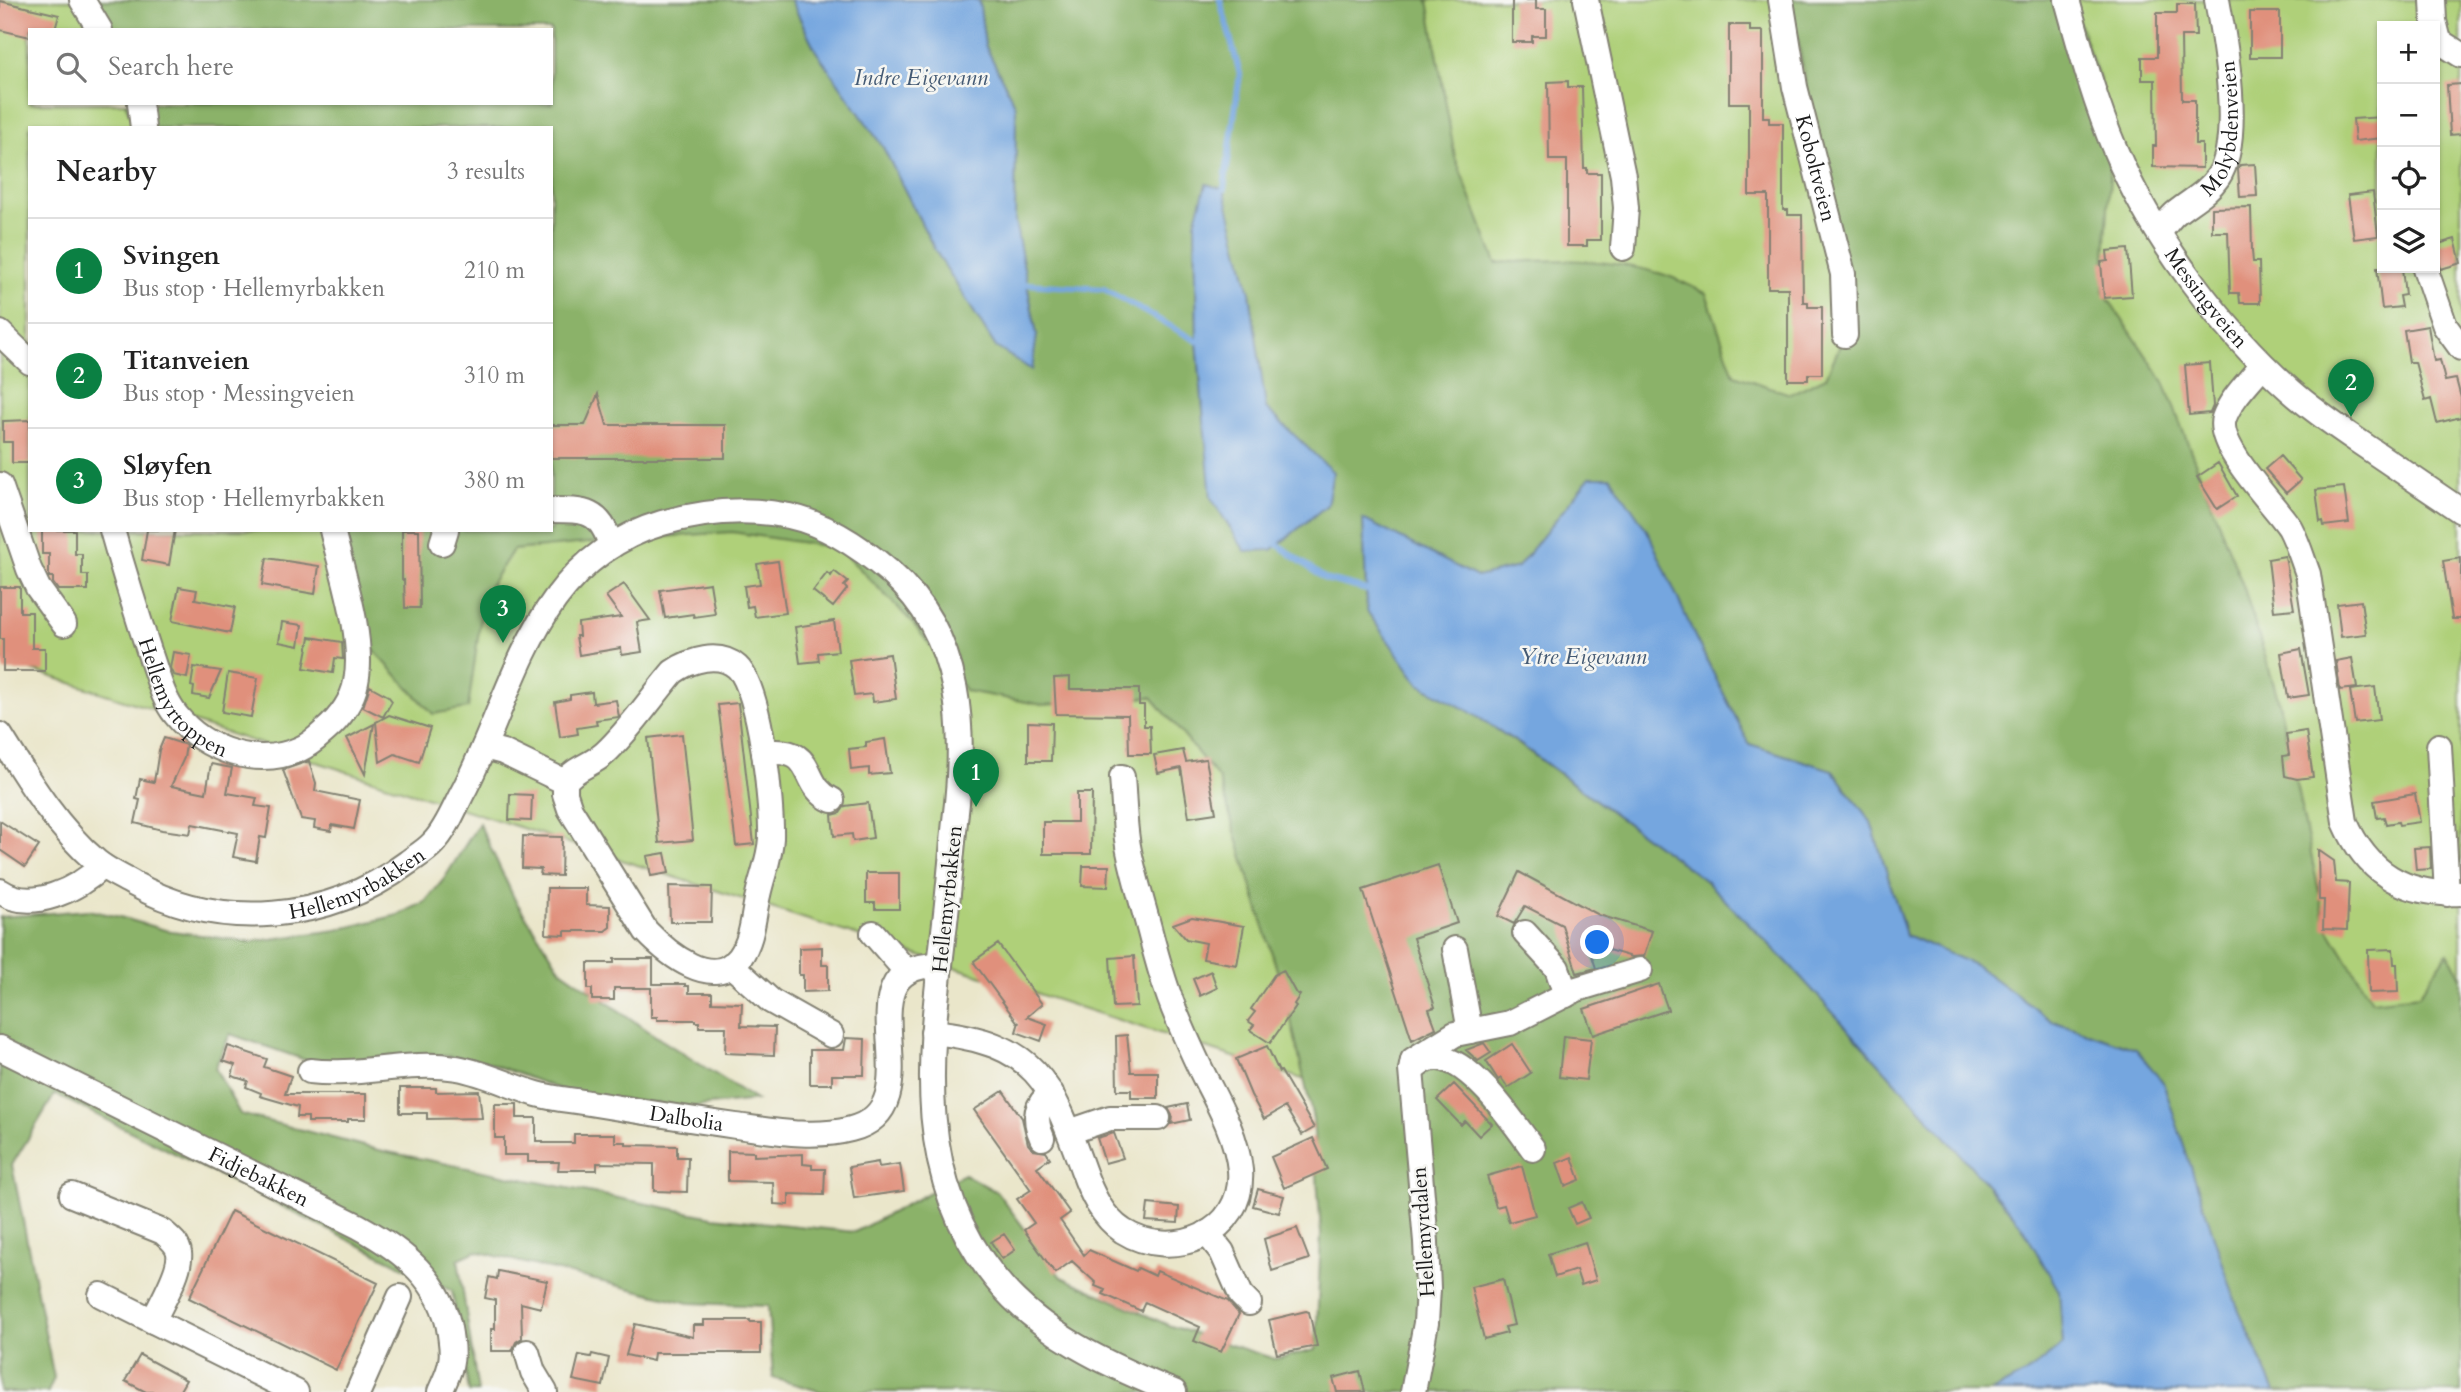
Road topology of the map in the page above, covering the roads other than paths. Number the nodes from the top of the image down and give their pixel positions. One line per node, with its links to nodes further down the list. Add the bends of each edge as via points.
1 (82, 0): 7 (street)
2 (1587, 0): 12 (street, via 1623,176)
3 (1781, 0): 15 (street, Koboltveien, via 1795,87 1843,274)
4 (2067, 0): 11 (street, Messingveien, via 2115,151)
5 (2217, 0): 11 (street, Molybdenveien, via 2227,67 2227,157 2208,190)
6 (2433, 0): 8 (street, via 2439,41)
7 (99, 28)
8 (2461, 55)
9 (140, 105): 10 (street)
10 (143, 126)
11 (2159, 232): 18 (street, Messingveien, via 2195,286)
12 (1623, 248)
13 (2427, 273): 16 (street, via 2445,326)
14 (0, 333): 17 (street)
15 (1845, 335)
16 (2461, 348)
17 (28, 360)
18 (2262, 365): 21 (street, Messingveien, via 2315,411); 35 (street, via 2236,397 2224,420 2225,435 2231,451 2289,527 2308,574 2344,822 2353,841 2381,873 2405,886)
19 (0, 485): 25 (street, via 29,569)
20 (553, 510): 24 (street, via 587,512 598,518)
21 (2461, 511)
22 (113, 532): 23 (street, Hellemyrtoppen, via 147,646 174,713 210,746 266,756 310,744 336,722 356,683 358,645)
23 (332, 532)
24 (611, 546): 28 (street, Hellemyrbakken, via 568,583 531,635); 40 (street, Hellemyrbakken, via 645,528 709,512 781,514 808,521 848,542 874,558 909,590 944,646 960,723 960,780)
25 (64, 624)
26 (0, 735): 33 (street, Hellemyrbakken, via 51,813)
27 (2440, 746): 35 (street)
28 (484, 747): 31 (street); 33 (street, Hellemyrbakken, via 433,844 386,878 315,907 272,915 201,909 152,894)
29 (764, 753): 31 (street, via 747,679 736,666 704,659 687,662 673,672 606,752); 32 (street, via 785,752 799,759 820,792); 39 (street, via 769,856 750,936)
30 (1122, 777): 56 (street, via 1128,845 1161,974 1227,1124 1240,1169 1240,1191 1232,1210)
31 (565, 782): 39 (street, via 570,809 653,939 682,962 699,968 713,971)
32 (832, 800)
33 (102, 866): 34 (street, via 77,885 47,897 19,899)
34 (0, 891)
35 (2454, 893)
36 (873, 933): 42 (street)
37 (1525, 933): 43 (street, via 1557,968)
38 (1455, 949): 45 (street)
39 (731, 965): 46 (street, via 771,1001)
40 (939, 965): 42 (street); 44 (street, Hellemyrbakken)
41 (1640, 971): 43 (street)
42 (907, 972): 49 (street, Dalbolia, via 900,977 889,1006 891,1082 886,1104 864,1125 843,1130 784,1132 630,1111 553,1098 482,1074 439,1066)
43 (1566, 995): 45 (street, via 1523,1018)
44 (933, 1031): 50 (street, via 991,1043 1014,1053); 66 (street, Hellemyrbakken, via 931,1097 937,1153 952,1204 979,1256 1011,1295 1054,1331 1121,1370)
45 (1469, 1031): 48 (street, via 1420,1054)
46 (831, 1035)
47 (0, 1048): 64 (street, Fidjebakken, via 384,1240 419,1269 448,1320 451,1364)
48 (1411, 1070): 54 (street, via 1426,1059 1450,1060 1488,1090); 67 (street, Hellemyrdalen, via 1428,1288)
49 (310, 1071)
50 (1051, 1093): 52 (street); 53 (street, via 1037,1110)
51 (1158, 1118): 52 (street, via 1110,1118)
52 (1069, 1132): 56 (street, via 1092,1194 1117,1227 1150,1244 1186,1242)
53 (1042, 1138)
54 (1533, 1149)
55 (72, 1195): 60 (street, via 173,1240 179,1264)
56 (1207, 1233): 59 (street)
57 (101, 1295): 60 (street)
58 (400, 1297): 63 (street)
59 (1249, 1303)
60 (153, 1321): 62 (street)
61 (527, 1352): 65 (street)
62 (296, 1392)
63 (358, 1392)
64 (440, 1392)
65 (545, 1392)
66 (1174, 1392)
67 (1413, 1392)

